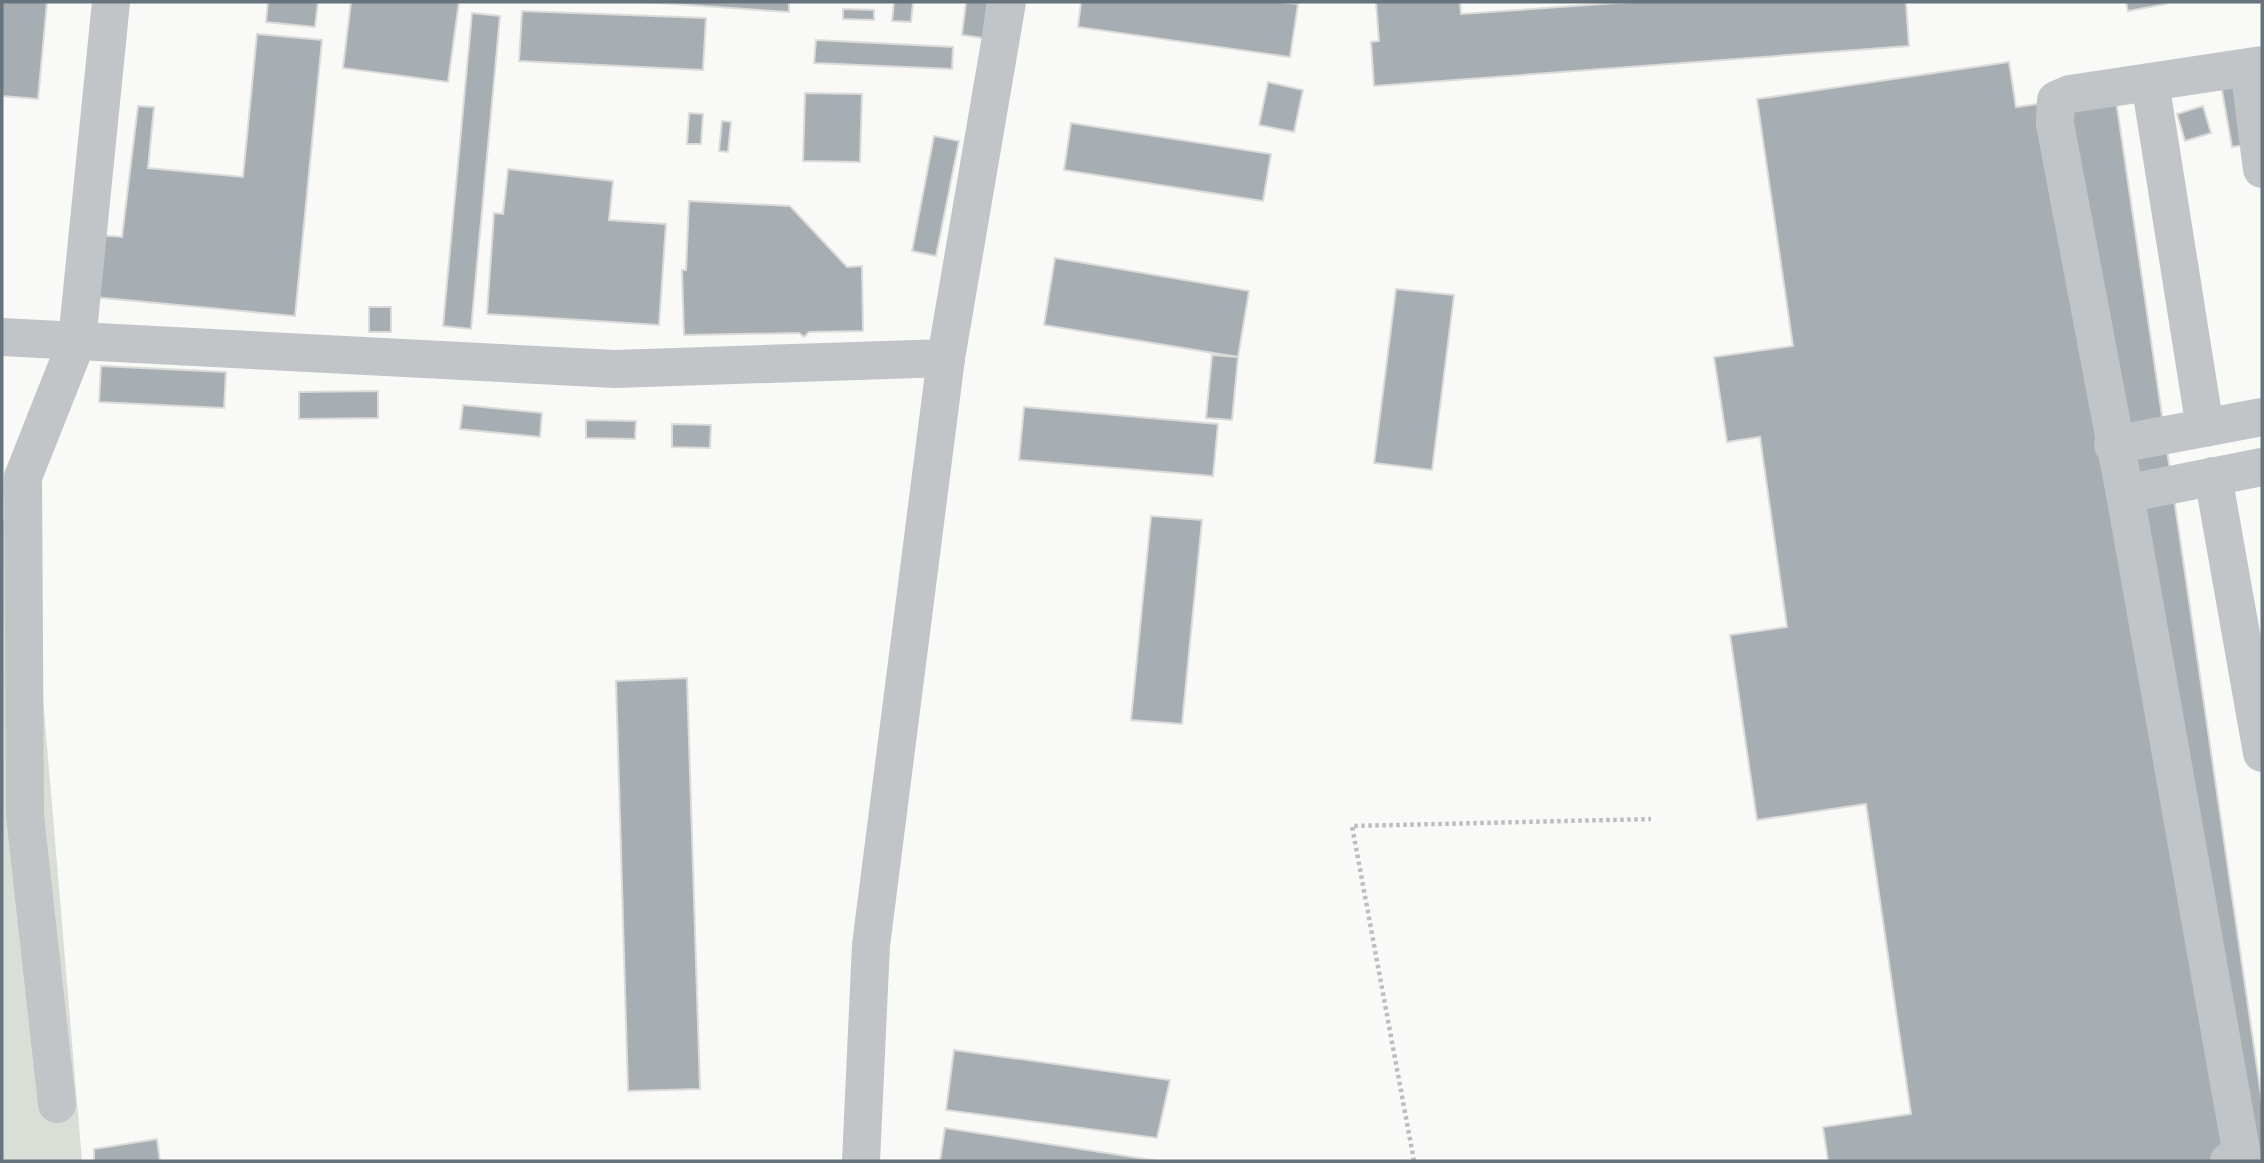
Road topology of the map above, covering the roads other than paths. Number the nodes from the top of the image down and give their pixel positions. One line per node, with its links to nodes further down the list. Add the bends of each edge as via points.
1 (111, 2): 7 (street)
2 (1007, 2): 8 (street)
3 (2255, 66): 4 (street); 5 (street)
4 (2150, 82): 10 (street); 11 (street, via 2056,100 2055,124)
5 (2262, 169)
6 (2, 337): 7 (street)
7 (77, 341): 8 (street, via 615,369); 16 (street, via 23,477 25,816)
8 (946, 358): 18 (street, via 871,944)
9 (2262, 417): 10 (street)
10 (2205, 428): 11 (street)
11 (2113, 445): 14 (street)
12 (2262, 467): 13 (street)
13 (2213, 476): 14 (street); 15 (street)
14 (2125, 494): 17 (street)
15 (2262, 752)
16 (57, 1104)
17 (2244, 1156)
18 (861, 1161)

